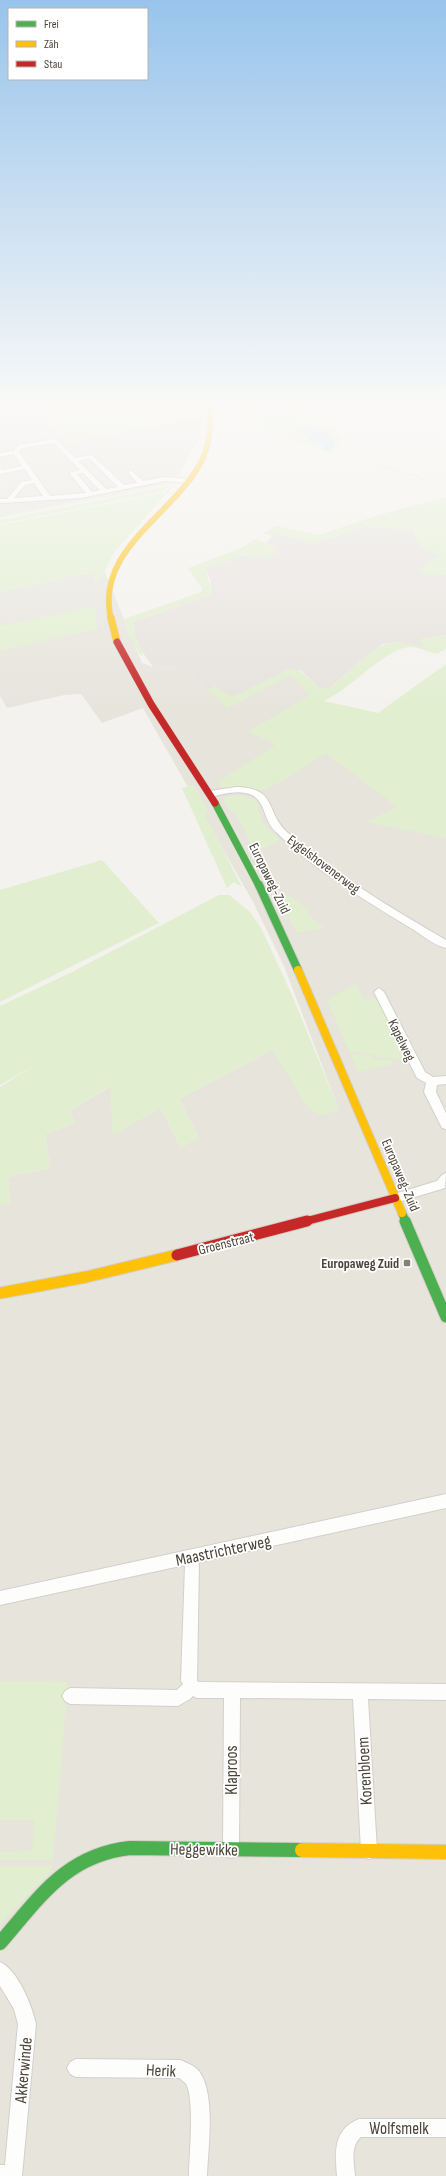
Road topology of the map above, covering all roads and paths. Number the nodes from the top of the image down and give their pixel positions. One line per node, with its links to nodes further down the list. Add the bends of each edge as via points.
1 (165, 509): 2 (street, Europaweg-Zuid, via 125,553 110,580 107,604 109,620 129,666)
2 (210, 794): 3 (street, Eygelshovenerweg, via 239,790 260,796 267,803 272,822 289,838 366,895); 9 (street, Europaweg-Zuid, via 259,885 294,960)
3 (446, 945)
4 (379, 992): 6 (street, Kapelweg, via 418,1072)
5 (446, 1080): 6 (street)
6 (432, 1081): 7 (street, via 430,1092)
7 (446, 1125)
8 (446, 1178): 9 (street, Groenstraat, via 441,1185)
9 (395, 1198): 10 (street, Groenstraat, via 86,1277); 11 (street, Europaweg-Zuid)
10 (0, 1293)
11 (446, 1317)
12 (446, 1501): 13 (street, Maastrichterweg)
13 (192, 1556): 14 (street, Maastrichterweg); 15 (street, via 189,1680)
14 (0, 1598)
15 (191, 1686): 16 (street, via 197,1690); 19 (street, via 178,1698)
16 (232, 1690): 17 (street); 20 (street, Klaproos)
17 (360, 1691): 18 (street); 21 (street, Korenbloem)
18 (446, 1692)
19 (70, 1696)
20 (231, 1850): 21 (street, Heggewikke); 23 (street, Heggewikke, via 140,1848 102,1851 64,1874)
21 (369, 1851): 22 (street, Heggewikke)
22 (446, 1852)
23 (0, 1943)
24 (0, 1972): 27 (street, Akkerwinde, via 18,1997 27,2024)
25 (76, 2068): 28 (street, Herik, via 180,2069 189,2073 196,2083 198,2097)
26 (446, 2128): 29 (street, Wolfsmelk, via 359,2128 352,2131 346,2143)
27 (9, 2175)
28 (198, 2176)
29 (346, 2176)

